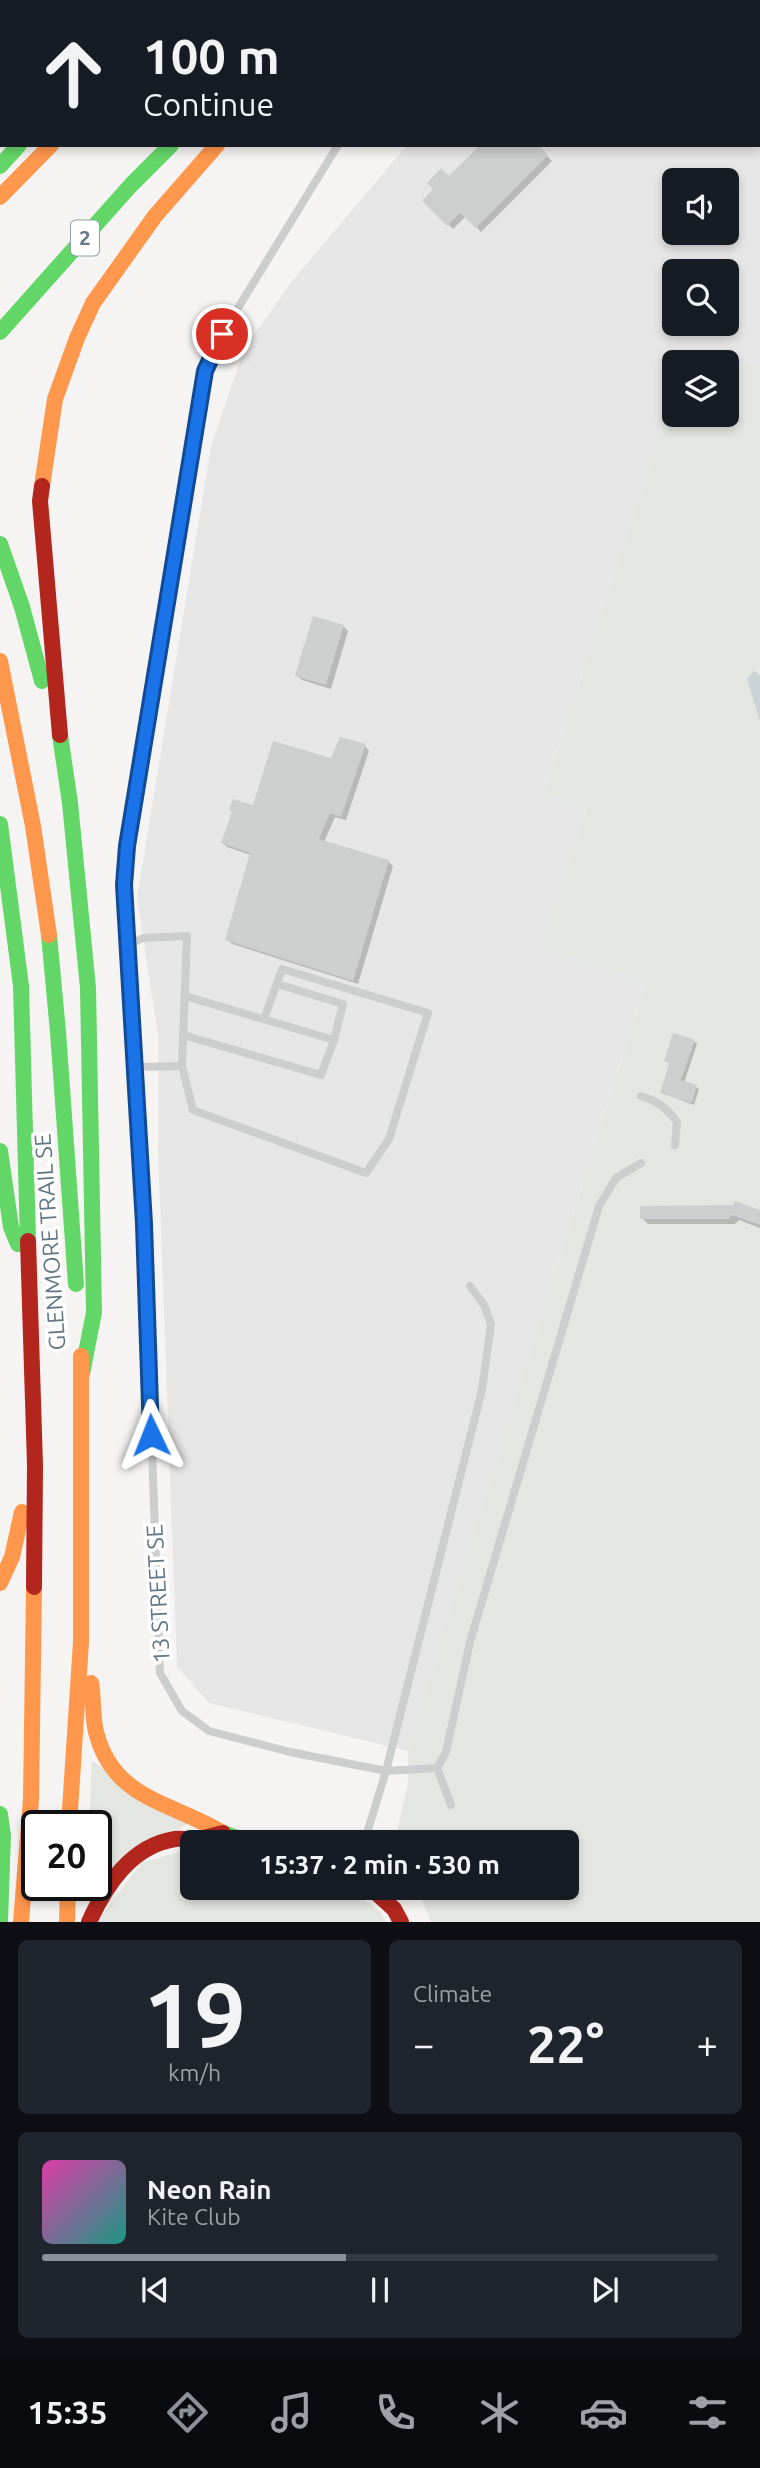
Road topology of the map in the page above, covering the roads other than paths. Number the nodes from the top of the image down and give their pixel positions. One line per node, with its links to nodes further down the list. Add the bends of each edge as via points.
1 (17, 147): 6 (main road)
2 (49, 147): 7 (main road)
3 (169, 147): 8 (main road, 2)
4 (215, 147): 11 (main road, via 155,216 93,303 55,399 40,500)
5 (337, 147): 14 (lane, 13 STREET SE, via 222,334 205,371 127,846)
6 (0, 166)
7 (0, 197)
8 (0, 332)
9 (0, 544): 11 (main road)
10 (0, 661): 29 (main road, GLENMORE TRAIL SE, via 42,882)
11 (61, 748): 29 (main road, via 88,988 94,1312)
12 (0, 824): 16 (main road, GLENMORE TRAIL SE)
13 (0, 919): 16 (main road, via 6,956)
14 (128, 945): 17 (lane, via 144,938 187,936); 22 (lane, 13 STREET SE)
15 (277, 984): 18 (lane); 20 (lane, via 344,1004); 21 (lane, via 282,969 428,1013 389,1139 366,1173 193,1110)
16 (21, 986): 27 (main road, GLENMORE TRAIL SE)
17 (185, 996): 18 (lane); 19 (lane)
18 (264, 1019): 20 (lane)
19 (183, 1035): 20 (lane, via 321,1075); 21 (lane)
20 (334, 1040)
21 (181, 1066): 22 (lane)
22 (135, 1068): 34 (lane, 13 STREET SE, via 160,1672 182,1711 209,1731)
23 (640, 1096): 24 (lane, via 669,1111 677,1122)
24 (675, 1145)
25 (0, 1152): 27 (main road, via 11,1227)
26 (641, 1163): 33 (lane, via 617,1178 598,1206 470,1642 446,1752)
27 (29, 1272): 30 (main road, GLENMORE TRAIL SE)
28 (470, 1286): 34 (lane, via 491,1324 482,1390)
29 (82, 1374): 32 (main road, GLENMORE TRAIL SE)
30 (35, 1465): 31 (main road, via 12,1558); 44 (main road, GLENMORE TRAIL SE, via 31,1799)
31 (0, 1583)
32 (81, 1642): 36 (main road, GLENMORE TRAIL SE); 38 (main road, via 93,1689 96,1731 109,1765 138,1794 204,1819)
33 (438, 1768): 34 (lane, 13 STREET SE); 35 (lane)
34 (386, 1771): 39 (lane)
35 (451, 1805)
36 (70, 1810)
37 (0, 1814): 43 (main road)
38 (220, 1830)
39 (368, 1830)
40 (180, 1839): 46 (main road, via 155,1844 117,1871)
41 (384, 1900): 47 (main road)
42 (68, 1901): 45 (main road)
43 (0, 1922)
44 (20, 1922)
45 (67, 1922)
46 (89, 1922)
47 (401, 1922)

